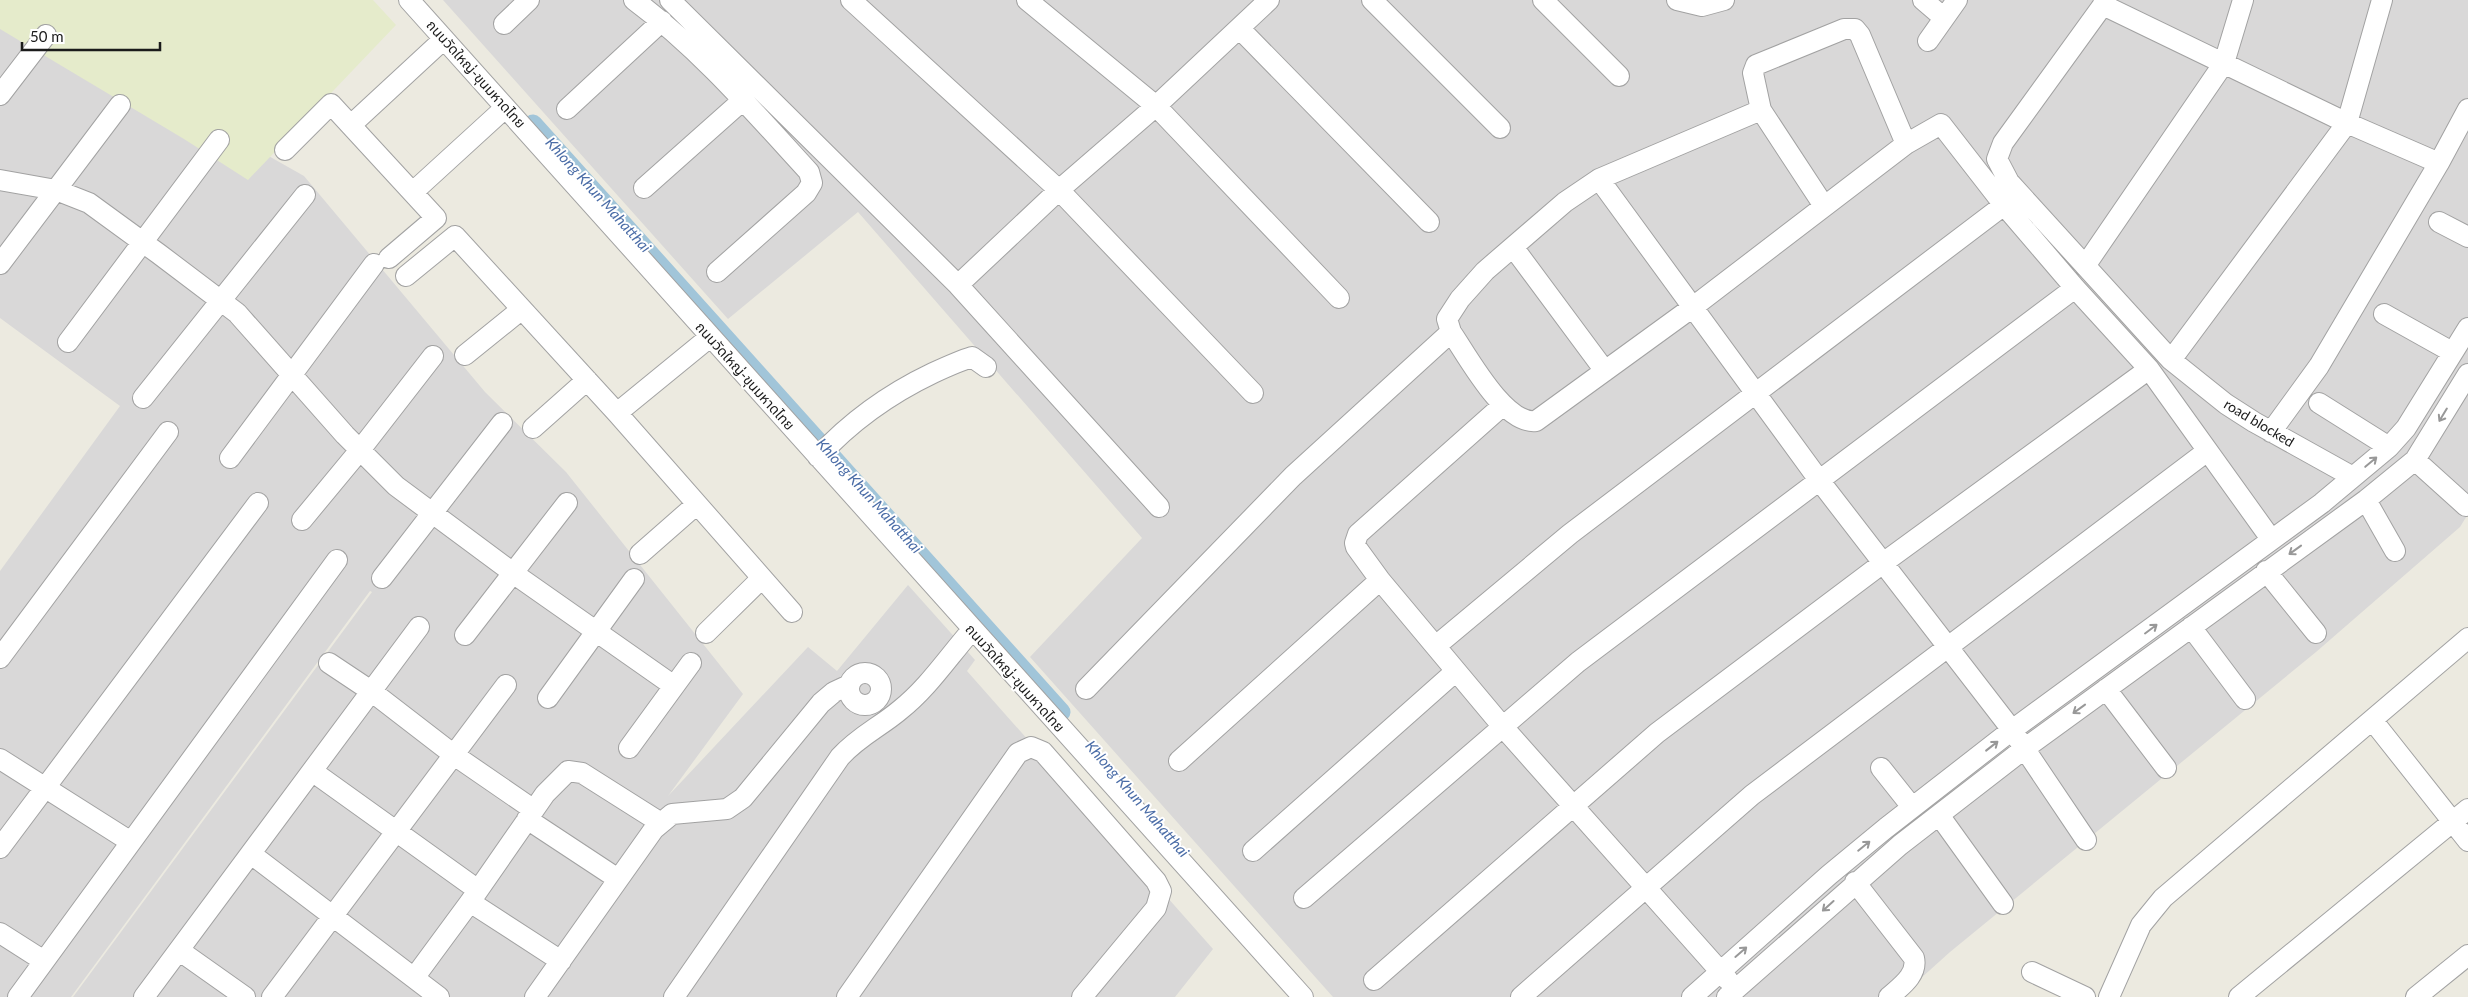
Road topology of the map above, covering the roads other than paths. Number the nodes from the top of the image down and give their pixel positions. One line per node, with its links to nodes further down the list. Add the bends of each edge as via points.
1 (409, 0): 22 (street, ถนนวัดใหญ่-ขุนมหาดไทย)
2 (529, 0): 19 (street)
3 (634, 0): 18 (street)
4 (670, 0): 59 (street)
5 (851, 0): 45 (street)
6 (1269, 0): 20 (street)
7 (1372, 0): 36 (street)
8 (1543, 0): 25 (street)
9 (1677, 0): 10 (street, via 1702,6)
10 (1724, 0)
11 (1923, 0): 17 (street)
12 (1957, 0): 17 (street)
13 (2243, 0): 24 (street)
14 (2382, 0): 34 (street)
15 (1033, 2): 29 (street)
16 (2103, 3): 24 (street); 56 (street, road blocked, via 2003,144 1997,159 2009,182)
17 (1944, 18): 23 (street)
18 (662, 21): 27 (street); 31 (street)
19 (504, 24)
20 (1240, 29): 29 (street); 50 (street)
21 (46, 35): 26 (street)
22 (444, 39): 30 (street, ถนนวัดใหญ่-ขุนมหาดไทย); 35 (street)
23 (1928, 41)
24 (2224, 64): 34 (street); 56 (street)
25 (1619, 76)
26 (0, 94)
27 (743, 100): 43 (street); 57 (street, via 809,172 812,183 806,193)
28 (120, 104): 44 (street)
29 (1156, 106): 45 (street); 61 (street)
30 (505, 108): 46 (street); 68 (street, ถนนวัดใหญ่-ขุนมหาดไทย)
31 (567, 109)
32 (2468, 109): 40 (street)
33 (1761, 110): 38 (street, via 1753,73 1756,65 1844,29 1856,29); 41 (street); 49 (street)
34 (2347, 123): 40 (street); 73 (street)
35 (351, 125): 39 (street, via 331,104); 46 (street)
36 (1500, 128)
37 (219, 140): 53 (street)
38 (1906, 144): 48 (street, via 1940,124); 49 (street)
39 (285, 150)
40 (2439, 163): 89 (street, via 2319,366)
41 (1599, 179): 54 (street, via 1565,202); 63 (street)
42 (0, 180): 44 (street)
43 (644, 188)
44 (56, 190): 53 (street, via 89,203); 55 (street)
45 (1058, 190): 59 (street); 80 (street)
46 (413, 192): 77 (street, via 436,218 382,261)
47 (305, 196): 62 (street)
48 (2004, 205): 60 (street); 81 (street)
49 (1824, 206): 63 (street)
50 (1429, 222)
51 (2439, 222): 52 (street)
52 (2468, 238)
53 (142, 242): 62 (street); 69 (street)
54 (1513, 247): 67 (street, via 1485,271 1453,309 1447,319); 76 (street)
55 (0, 264)
56 (2085, 266): 73 (street, road blocked)
57 (717, 272)
58 (406, 276): 64 (street, via 455,236)
59 (958, 285): 104 (street)
60 (2075, 288): 75 (street); 97 (street)
61 (1339, 298)
62 (220, 300): 77 (street, via 237,314); 82 (street)
63 (1693, 307): 76 (street); 81 (street)
64 (522, 309): 71 (street); 79 (street)
65 (2384, 314): 70 (street)
66 (2468, 328): 70 (street)
67 (1451, 332): 84 (street); 138 (street, via 1292,476)
68 (710, 337): 85 (street); 93 (street, ถนนวัดใหญ่-ขุนมหาดไทย)
69 (68, 342)
70 (2452, 352): 90 (street, via 2406,428)
71 (465, 355)
72 (433, 356): 91 (street)
73 (2171, 360): 89 (street, road blocked, via 2226,404)
74 (986, 367): 93 (street, via 972,357 909,385 872,407)
75 (2149, 369): 92 (street); 112 (street)
76 (1605, 371): 84 (street, via 1536,421 1520,418)
77 (291, 374): 91 (street); 94 (street)
78 (2468, 374): 95 (street, one-way to 95)
79 (587, 380): 85 (street); 87 (street)
80 (1252, 393)
81 (1757, 393): 97 (street); 129 (street, via 1570,534)
82 (143, 398)
83 (2319, 403): 90 (street)
84 (1502, 406): 118 (street, via 1356,537 1359,553)
85 (617, 413): 102 (street)
86 (502, 423): 105 (street)
87 (533, 428)
88 (168, 432): 131 (street)
89 (2271, 432): 96 (street, road blocked)
90 (2389, 447): 96 (street, one-way to 90)
91 (360, 450): 105 (street, via 396,486); 106 (street)
92 (2206, 452): 108 (street); 130 (street)
93 (822, 453): 122 (street, ถนนวัดใหญ่-ขุนมหาดไทย)
94 (230, 458)
95 (2415, 460): 98 (street); 103 (street)
96 (2353, 477): 101 (street)
97 (1819, 480): 112 (street); 145 (street, via 1578,662)
98 (2366, 500): 107 (street); 109 (street)
99 (258, 503): 155 (street)
100 (567, 503): 114 (street)
101 (2322, 503): 107 (street); 108 (street)
102 (697, 504): 110 (street); 116 (street)
103 (2466, 506)
104 (1159, 507)
105 (432, 513): 114 (street); 115 (street)
106 (302, 520)
107 (2334, 521): 113 (street, one-way to 113)
108 (2271, 539): 128 (street, one-way to 108)
109 (2395, 551)
110 (640, 554)
111 (337, 560): 166 (street)
112 (1883, 563): 130 (street); 156 (street, via 1657,733)
113 (2266, 571): 121 (street); 125 (street)
114 (514, 573): 123 (street); 126 (street)
115 (382, 578)
116 (762, 578): 119 (street); 124 (street)
117 (634, 579): 123 (street)
118 (1380, 580): 129 (street); 151 (street)
119 (792, 612)
120 (419, 627): 140 (street)
121 (2191, 627): 132 (street); 142 (street)
122 (972, 630): 143 (street); 196 (street, ถนนวัดใหญ่-ขุนมหาดไทย)
123 (596, 632): 137 (street); 141 (street)
124 (706, 633)
125 (2316, 633)
126 (465, 635)
127 (2468, 638): 144 (street)
128 (2132, 643): 132 (street); 146 (street)
129 (1437, 645): 135 (street)
130 (1948, 645): 146 (street); 172 (street, via 1752,795)
131 (0, 658)
132 (2144, 661): 139 (street)
133 (329, 663): 140 (street)
134 (691, 663): 137 (street)
135 (1456, 671): 145 (street); 168 (street)
136 (506, 685): 149 (street)
137 (674, 686): 147 (street)
138 (1086, 689)
139 (2106, 689): 148 (street, one-way to 148); 153 (street)
140 (371, 691): 149 (street); 154 (street)
141 (548, 698)
142 (2244, 699)
143 (900, 711): 162 (street, via 879,698 882,687 876,676 860,673 849,685 821,703 743,798 727,809 672,814); 193 (street, via 872,728 840,757)
144 (2372, 721): 161 (street); 201 (street, via 2163,898 2141,926)
145 (1503, 727): 156 (street); 174 (street)
146 (2012, 730): 148 (street); 157 (street, one-way to 146)
147 (628, 748)
148 (2024, 749): 160 (street); 164 (street)
149 (454, 755): 159 (street); 163 (street)
150 (0, 759): 155 (street)
151 (1179, 761)
152 (1881, 768): 157 (street)
153 (2166, 768)
154 (312, 771): 163 (street); 169 (street)
155 (46, 787): 166 (street); 167 (street)
156 (1574, 807): 172 (street); 185 (street)
157 (1912, 807): 182 (street, one-way to 157)
158 (2468, 809): 161 (street)
159 (530, 815): 162 (street, via 568,771 576,771); 170 (street); 173 (street)
160 (1939, 815): 171 (street); 175 (street)
161 (2451, 822): 165 (street); 202 (street)
162 (661, 823): 170 (street)
163 (398, 830): 173 (street); 176 (street)
164 (2086, 840)
165 (2468, 841)
166 (131, 842): 180 (street)
167 (0, 848)
168 (1253, 851)
169 (251, 854): 176 (street); 178 (street)
170 (618, 879): 181 (street)
171 (1855, 882): 186 (street, one-way to 186); 199 (street, via 1916,964 1914,972)
172 (1646, 888): 182 (street); 197 (street)
173 (474, 896): 181 (street); 184 (street)
174 (1304, 898)
175 (2003, 904)
176 (332, 917): 184 (street); 190 (street)
177 (0, 933): 180 (street)
178 (180, 951): 188 (street); 189 (street)
179 (2468, 954): 203 (street)
180 (44, 961): 187 (street)
181 (561, 961): 192 (street)
182 (1720, 971): 186 (street); 198 (street)
183 (2032, 972): 200 (street)
184 (414, 978): 191 (street)
185 (1374, 980)
186 (1735, 994)
187 (18, 997)
188 (144, 997)
189 (245, 997)
190 (272, 997)
191 (439, 997)
192 (535, 997)
193 (674, 997)
194 (847, 997): 195 (street, via 1018,753 1031,747 1043,752 1156,881 1161,891 1156,908)
195 (1082, 997)
196 (1303, 997)
197 (1521, 997)
198 (1692, 997)
199 (1889, 997)
200 (2085, 997)
201 (2109, 997)
202 (2239, 997)
203 (2416, 997)

